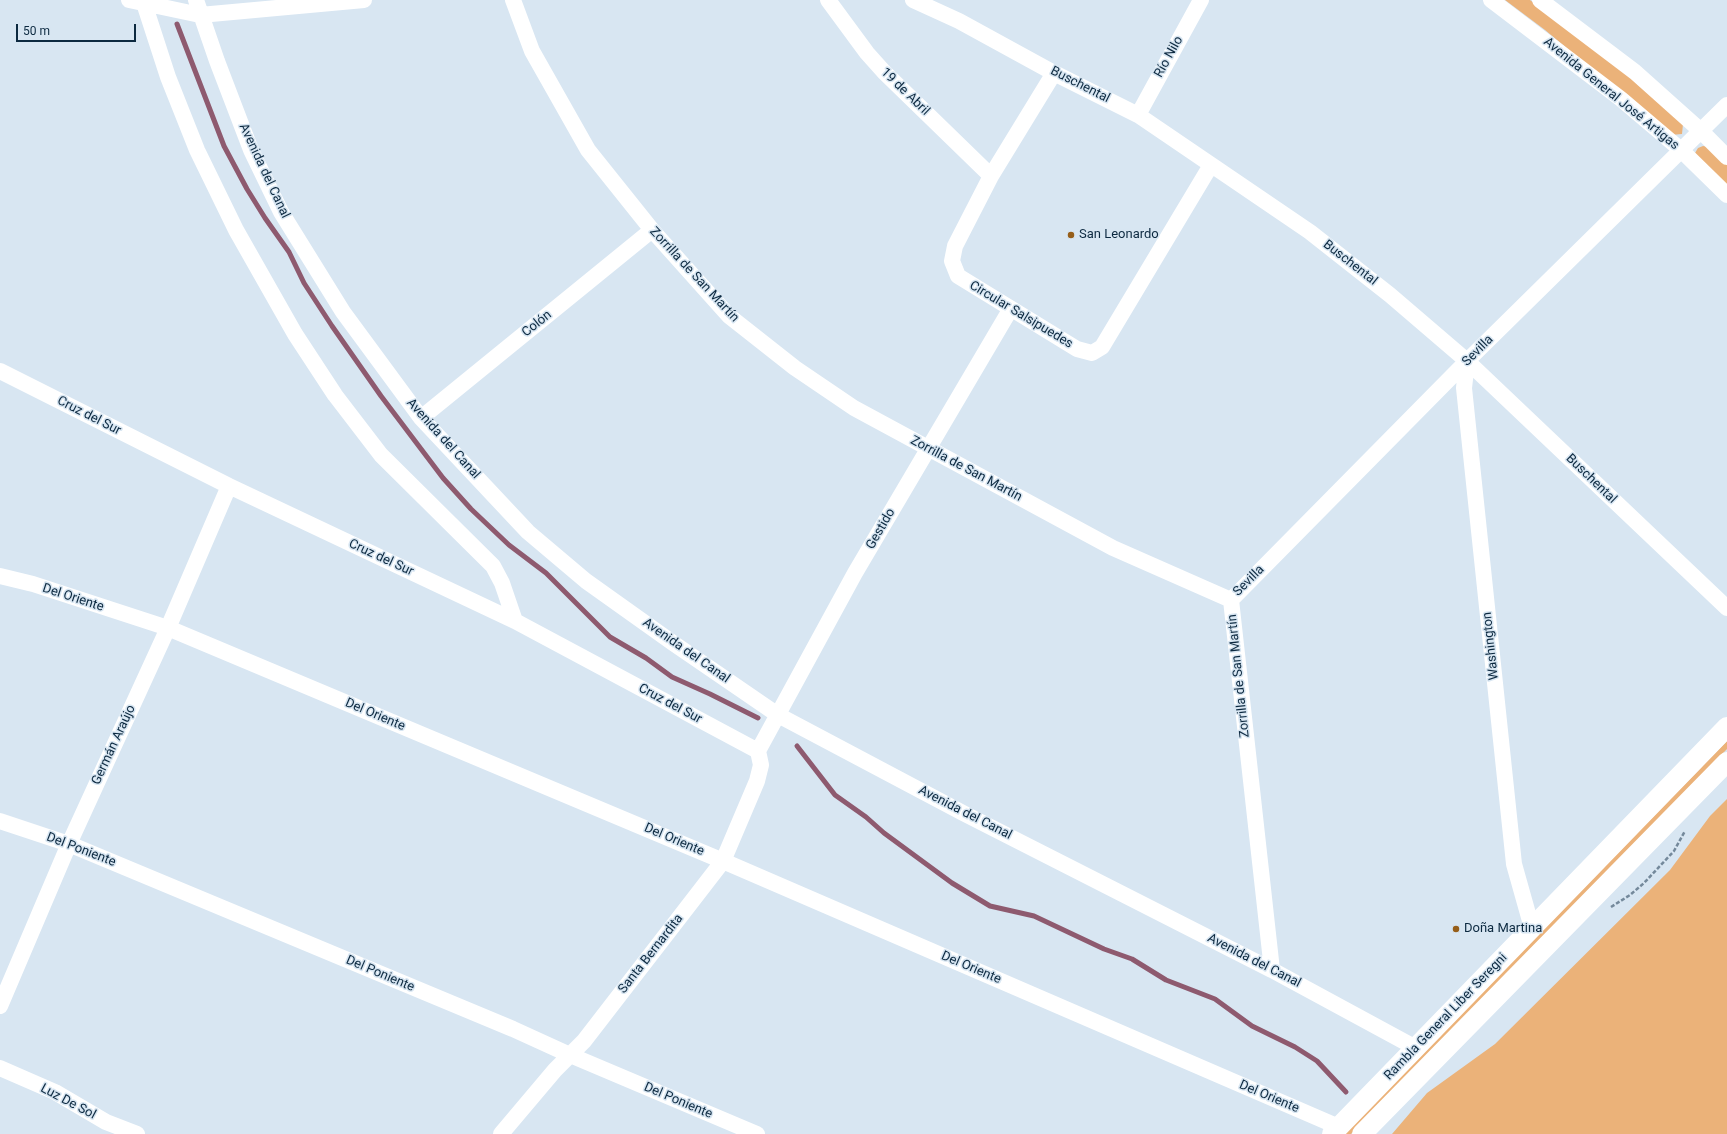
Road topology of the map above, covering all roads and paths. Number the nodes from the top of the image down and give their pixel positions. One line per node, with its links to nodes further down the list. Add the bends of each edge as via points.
1 (364, 0): 9 (street)
2 (513, 0): 19 (street, Zorrilla de San Martín, via 532,51 588,150)
3 (828, 0): 17 (street, 19 de Abril, via 884,72)
4 (913, 0): 10 (street, Buschental)
5 (1201, 0): 12 (street, Río Nilo)
6 (1491, 0): 14 (street, Avenida General José Artigas, via 1621,99)
7 (1540, 0): 13 (street, via 1635,72)
8 (139, 1): 9 (street); 29 (street, via 197,150 236,230 295,334 335,395 381,455 493,566 502,583)
9 (198, 8): 23 (street, Avenida del Canal, via 251,150 281,212 343,312)
10 (1054, 73): 12 (street, Buschental); 17 (street, Circular Salsipuedes)
11 (1727, 105): 13 (street, Sevilla)
12 (1138, 114): 16 (street, Buschental)
13 (1701, 131): 14 (street, Sevilla); 15 (street)
14 (1681, 150): 18 (street, Avenida General José Artigas); 21 (street, Sevilla)
15 (1727, 157)
16 (1211, 165): 20 (street, Circular Salsipuedes, via 1102,347 1092,353 1077,349); 21 (street, Buschental, via 1310,232 1390,295)
17 (991, 176): 20 (street, Circular Salsipuedes, via 955,246 952,262 958,276)
18 (1727, 195)
19 (652, 230): 23 (street, Colón); 24 (street, Zorrilla de San Martín, via 729,316 795,368 854,408)
20 (1010, 310): 24 (street, Gestido)
21 (1467, 362): 27 (street, Sevilla); 28 (street, Buschental); 38 (street, Washington, via 1464,388 1513,856)
22 (0, 371): 25 (street, Cruz del Sur)
23 (421, 418): 31 (street, Avenida del Canal, via 534,537 586,581)
24 (927, 448): 27 (street, Zorrilla de San Martín, via 1113,548); 31 (street, Gestido, via 855,572)
25 (229, 486): 29 (street, Cruz del Sur); 30 (street, Germán Araújo)
26 (0, 576): 30 (street, Del Oriente, via 33,584)
27 (1231, 600): 39 (street, Zorrilla de San Martín)
28 (1727, 608)
29 (515, 621): 33 (street, Cruz del Sur)
30 (168, 628): 36 (street, Germán Araújo); 37 (street, Del Oriente)
31 (778, 715): 33 (street, Gestido); 39 (street, Avenida del Canal, via 963,813)
32 (1727, 727): 38 (main road, Rambla General Liber Seregni)
33 (758, 751): 37 (street, Santa Bernardita, via 761,765 757,781)
34 (1727, 762): 49 (main road, Rambla General Liber Seregni)
35 (0, 821): 36 (street, Del Poniente)
36 (69, 844): 40 (street, Germán Araújo); 42 (street, Del Poniente)
37 (723, 861): 42 (street, Santa Bernardita, via 584,1041); 45 (street, Del Oriente)
38 (1532, 928): 41 (main road, Rambla General Liber Seregni)
39 (1272, 970): 41 (street, Avenida del Canal)
40 (0, 1006)
41 (1416, 1048): 45 (main road, Rambla General Liber Seregni)
42 (570, 1055): 47 (street, Santa Bernardita, via 554,1070); 48 (street, Del Poniente)
43 (0, 1068): 44 (street, Luz De Sol, via 55,1092)
44 (111, 1128): 46 (street, Luz De Sol)
45 (1335, 1130)
46 (137, 1134)
47 (501, 1134)
48 (757, 1134)
49 (1362, 1134)

